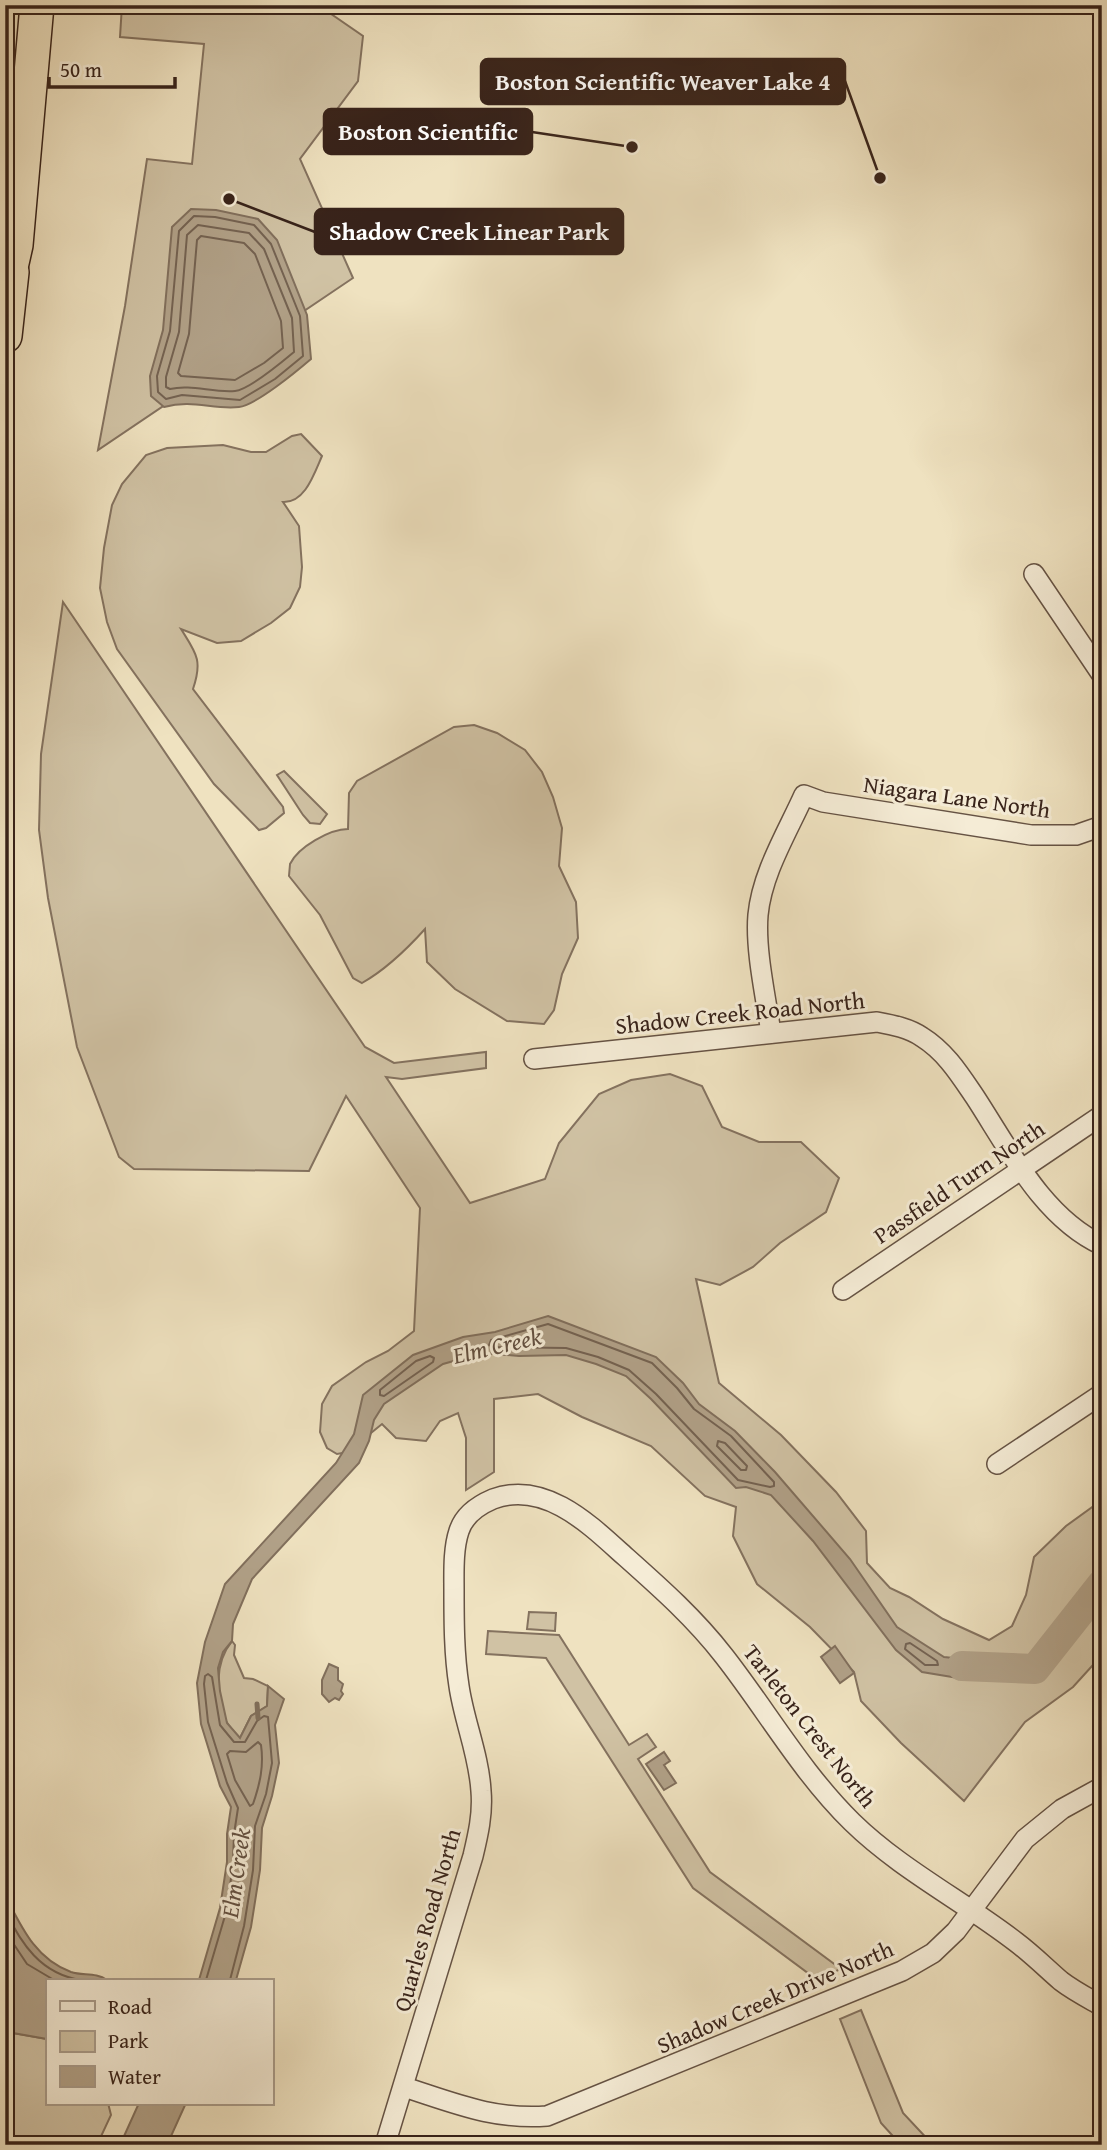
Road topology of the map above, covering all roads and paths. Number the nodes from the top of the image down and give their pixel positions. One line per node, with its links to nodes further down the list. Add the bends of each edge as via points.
1 (37, 7): 2 (highway)
2 (16, 244): 3 (highway); 4 (highway)
3 (5, 294)
4 (5, 336)
5 (1034, 574): 6 (street)
6 (1102, 675)
7 (1102, 826): 8 (street, Niagara Lane North, via 1076,835 1031,835 804,795 768,873 758,916)
8 (771, 1033): 9 (street, Shadow Creek Road North); 11 (street, Shadow Creek Road North, via 877,1022 921,1036 957,1070)
9 (534, 1059)
10 (1102, 1115): 11 (street, Passfield Turn North)
11 (1022, 1168): 12 (street, Shadow Creek Road North, via 1069,1225); 13 (street, Passfield Turn North)
12 (1102, 1245)
13 (844, 1290)
14 (1102, 1394): 15 (street)
15 (997, 1464)
16 (482, 1504): 18 (street, Tarleton Crest North, via 505,1495 536,1496 574,1513 593,1528 701,1628 832,1802 878,1845); 20 (street, Quarles Road North, via 459,1531 454,1618 459,1686 481,1791 480,1825)
17 (1102, 1787): 18 (street, Shadow Creek Drive North, via 1062,1809 1025,1839)
18 (973, 1911): 19 (street, Tarleton Crest North, via 1060,1980); 20 (street, Shadow Creek Drive North, via 945,1943 902,1971 547,2116 485,2113)
19 (1102, 2006)
20 (404, 2087): 21 (street, Quarles Road North)
21 (385, 2145)

